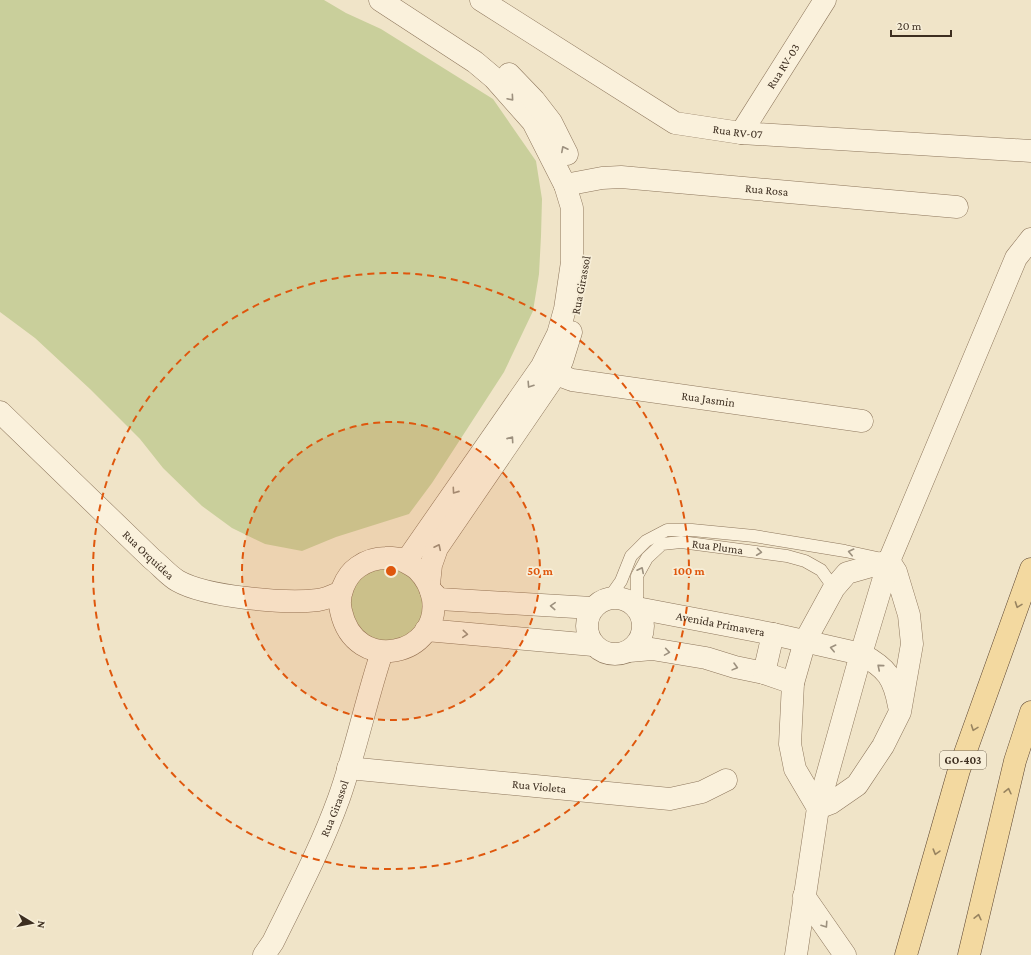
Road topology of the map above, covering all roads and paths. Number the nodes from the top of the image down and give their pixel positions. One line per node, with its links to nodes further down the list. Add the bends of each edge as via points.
1 (380, 0): 7 (street, Rua Girassol, one-way to 7, via 475,62 494,78 532,122)
2 (400, 0): 7 (street, Rua Girassol, one-way to 2, via 571,162 551,122 522,87 503,68)
3 (480, 0): 5 (street, Rua RV-07, via 675,123)
4 (820, 2): 5 (street, Rua RV-03)
5 (741, 133): 6 (street, Rua RV-07)
6 (1031, 151)
7 (572, 184): 8 (street, Rua Rosa, via 622,177); 10 (street, Rua Girassol, via 588,250 576,313 562,361)
8 (957, 206)
9 (1031, 239): 14 (street, via 1016,258)
10 (549, 370): 12 (street, Rua Jasmin, via 572,380); 13 (street, Rua Girassol, one-way to 13, via 409,557); 18 (street, Rua Girassol, one-way to 10, via 431,565 437,548)
11 (0, 412): 17 (street, Rua Orquídea, via 178,581 219,594 255,598 319,600)
12 (862, 421)
13 (402, 560): 17 (street, Rua Girassol, via 371,560 357,568 346,580); 18 (street, Rua Girassol, via 418,569)
14 (889, 561): 16 (street, via 847,573); 19 (lane, Rua Pluma, one-way to 19, via 754,536 667,530 646,541 631,556 622,582); 27 (street); 30 (street, via 896,572 909,615 912,644)
15 (1031, 568): 39 (main road, GO-403, one-way to 39, via 959,770)
16 (834, 588): 20 (lane, Rua Pluma, one-way to 16, via 637,576 647,558 662,544 681,542 787,556 805,561 821,570); 23 (street)
17 (341, 592): 26 (street, Rua Girassol, via 343,623 354,639 366,647)
18 (437, 592): 19 (street, Avenida Primavera, one-way to 18); 21 (street, Rua Girassol)
19 (600, 603): 20 (street, Avenida Primavera, via 624,599); 24 (street, via 588,617 586,626)
20 (637, 608): 22 (street, Avenida Primavera); 25 (street, via 642,616 643,626 641,636)
21 (426, 630): 24 (street, one-way to 24); 26 (street, Rua Girassol, via 408,647)
22 (773, 634): 23 (street, Avenida Primavera); 28 (street)
23 (805, 641): 27 (street, Avenida Primavera, one-way to 23); 29 (street)
24 (593, 645): 25 (street, via 600,651 610,654)
25 (629, 651): 28 (street, one-way to 28, via 652,649 706,658)
26 (382, 652): 32 (street, Rua Girassol)
27 (861, 654): 30 (street, one-way to 27, via 896,689 890,675); 34 (street)
28 (764, 673): 29 (street)
29 (793, 683): 34 (street, via 790,744 795,769)
30 (900, 712): 34 (street, via 883,746 857,785 831,803)
31 (1031, 712): 40 (main road, one-way to 31, via 1015,761)
32 (348, 768): 33 (street, Rua Violeta, via 670,799 702,792); 36 (street, Rua Girassol, via 339,798 319,846)
33 (726, 780)
34 (818, 808): 35 (street)
35 (804, 896): 37 (street); 38 (street, one-way to 38)
36 (264, 955)
37 (796, 955)
38 (845, 955)
39 (906, 955)
40 (969, 955)

